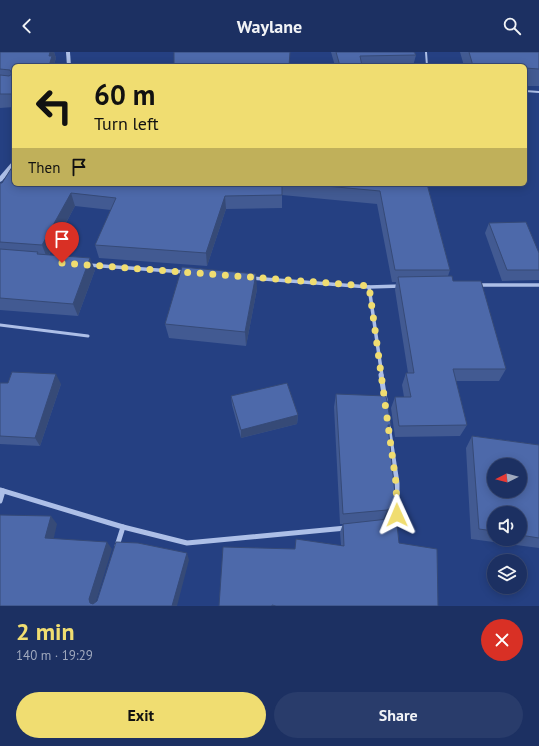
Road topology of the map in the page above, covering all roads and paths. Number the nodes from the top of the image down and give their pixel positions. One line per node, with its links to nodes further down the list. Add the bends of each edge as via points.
1 (68, 52): 3 (street)
2 (426, 52): 4 (lane)
3 (69, 64)
4 (427, 64)
5 (527, 91): 6 (lane)
6 (539, 92)
7 (12, 165): 8 (street)
8 (0, 180)
9 (86, 265): 10 (street)
10 (188, 273)
11 (243, 277): 13 (street)
12 (539, 285): 15 (street)
13 (369, 286): 14 (street); 18 (street)
14 (408, 286)
15 (469, 286)
16 (0, 326): 17 (lane)
17 (88, 336)
18 (385, 404)
19 (388, 420): 22 (street, via 396,483 397,515)
20 (2, 490): 21 (street); 23 (street)
21 (0, 501)
22 (388, 521)
23 (122, 527): 24 (street, via 187,543); 25 (street)
24 (353, 527)
25 (116, 548)

